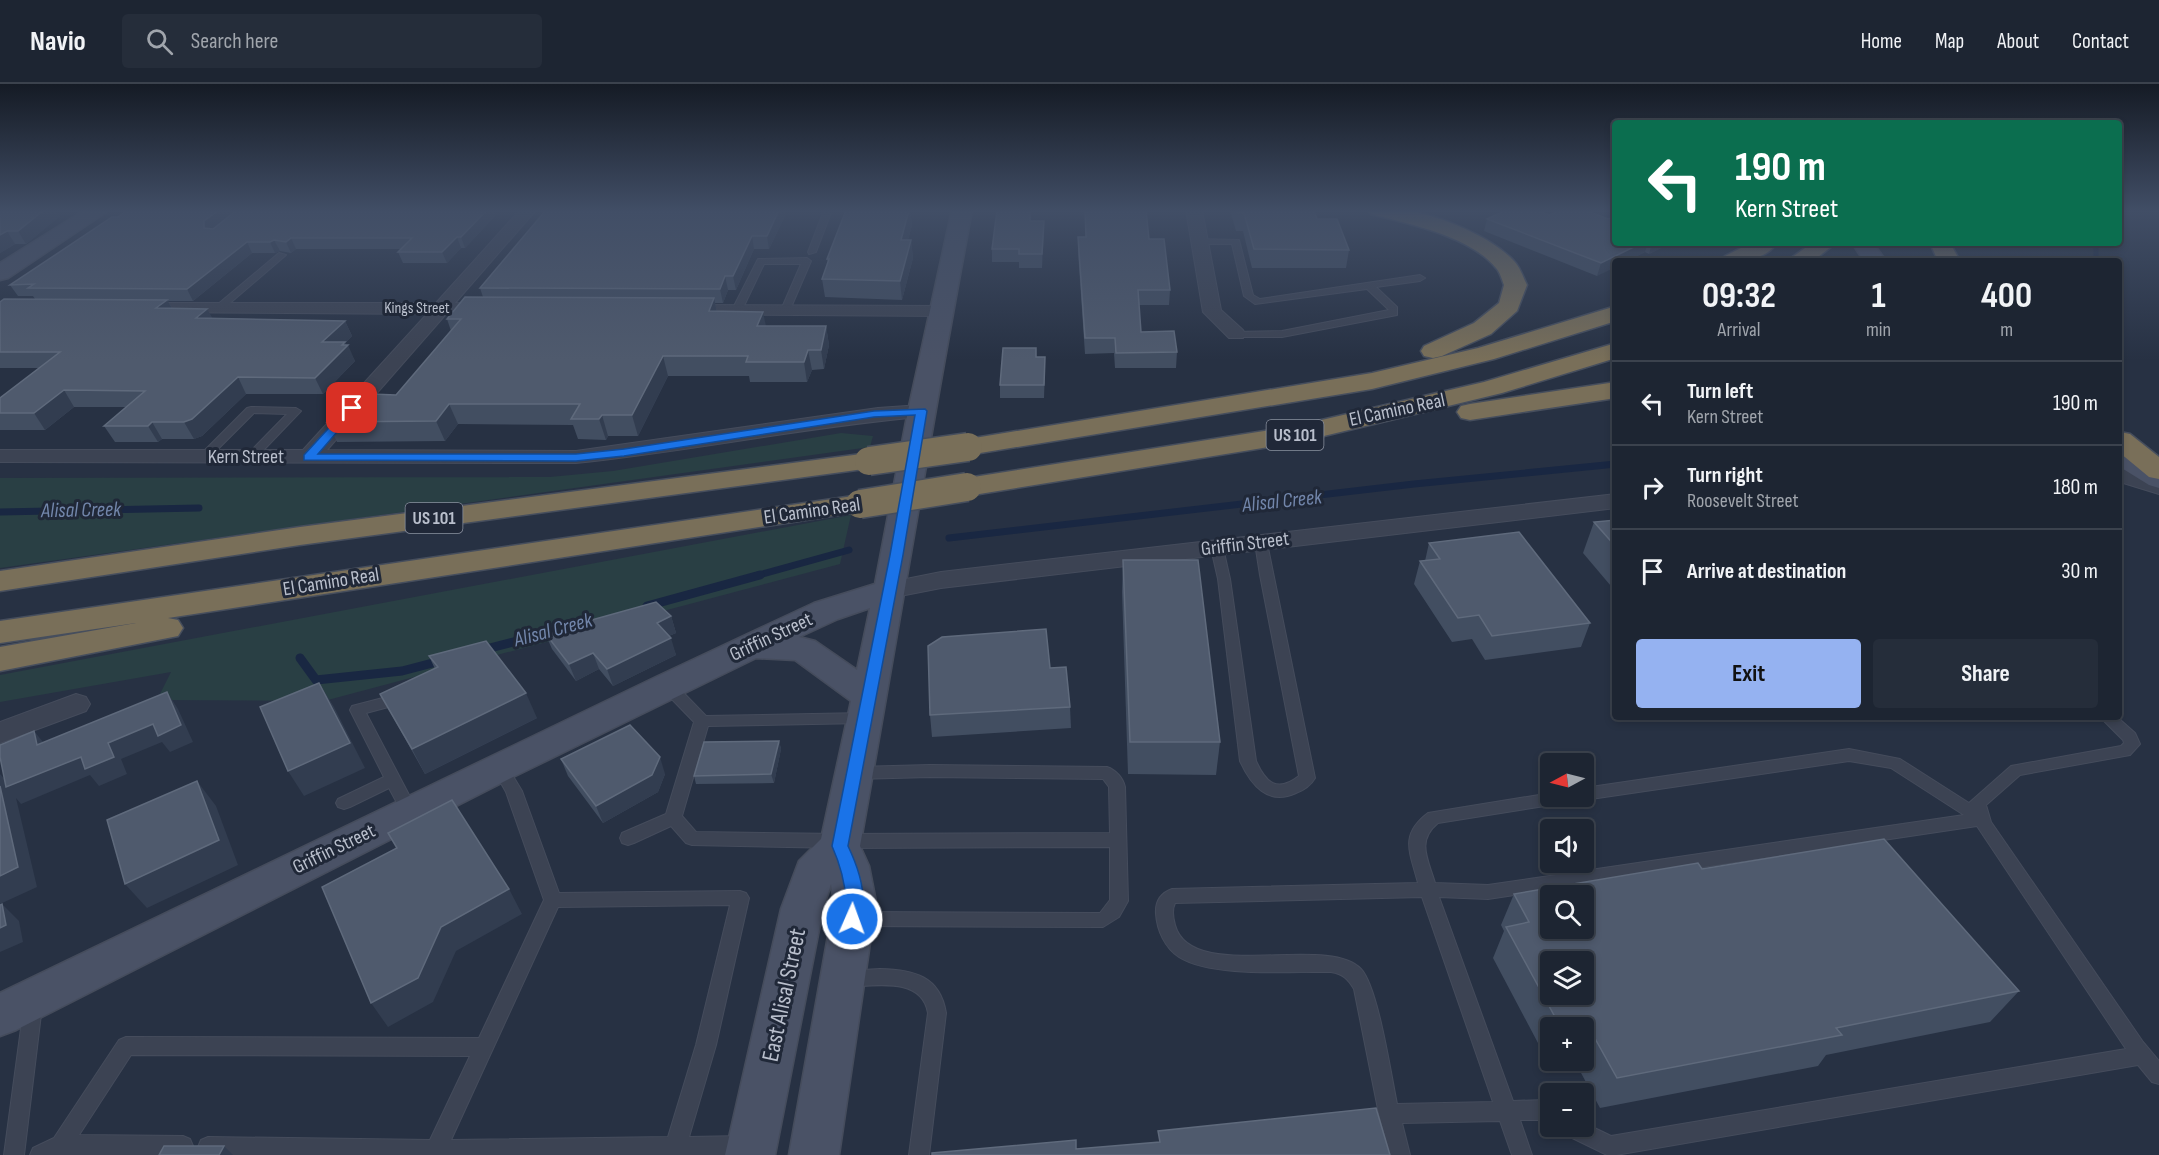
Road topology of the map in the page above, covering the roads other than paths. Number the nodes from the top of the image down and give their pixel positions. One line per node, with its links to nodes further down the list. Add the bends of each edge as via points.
1 (20, 260): 8 (main road)
2 (276, 260): 12 (lane)
3 (485, 260): 13 (street)
4 (953, 260): 18 (main road)
5 (1203, 260): 20 (street, via 1212,312)
6 (1240, 260): 10 (lane, via 1249,296 1258,302)
7 (1501, 260): 23 (highway, via 1514,279 1516,293 1510,307 1496,321 1453,344)
8 (0, 273)
9 (1420, 278): 10 (lane)
10 (1369, 286): 20 (lane, via 1394,313 1282,334)
11 (115, 307): 12 (street, Kings Street)
12 (220, 307): 13 (street, Kings Street)
13 (441, 309): 14 (street, Kings Street); 31 (street)
14 (512, 309)
15 (666, 310): 16 (street)
16 (737, 310): 17 (street); 17 (lane, via 761,261 807,261)
17 (786, 310): 18 (street)
18 (943, 311): 24 (main road)
19 (1612, 314): 23 (highway, El Camino Real / US 101, via 1438,366)
20 (1236, 334)
21 (1612, 351): 25 (highway, El Camino Real / US 101, via 1568,367)
22 (1612, 391): 25 (highway, via 1358,430)
23 (1262, 399): 40 (highway, El Camino Real / US 101, bridge, via 968,447 312,534)
24 (921, 411): 31 (street, Kern Street, via 874,414 576,457); 41 (main road)
25 (1299, 434): 39 (highway, El Camino Real / US 101, bridge)
26 (2122, 442): 32 (highway)
27 (0, 456): 28 (street, Kern Street)
28 (204, 457): 29 (street, Kern Street); 29 (lane, via 252,411 296,411)
29 (251, 457): 31 (street, Kern Street)
30 (2122, 457): 34 (main road)
31 (308, 458)
32 (2159, 471)
33 (2122, 476): 35 (street)
34 (2159, 479)
35 (2159, 487)
36 (1612, 501): 37 (street, Griffin Street)
37 (1261, 543): 38 (street, Griffin Street); 38 (lane, via 1307,778 1287,792 1261,785 1248,762)
38 (1217, 548): 41 (street, Griffin Street, via 941,580)
39 (494, 557): 42 (highway, El Camino Real / US 101); 44 (highway, via 403,585)
40 (0, 581)
41 (890, 590): 43 (main road, Griffin Street, via 841,604); 48 (main road)
42 (0, 632)
43 (751, 646): 45 (main road, Griffin Street); 48 (main road, via 803,649)
44 (0, 659)
45 (668, 686): 50 (lane); 52 (main road, Griffin Street)
46 (422, 692): 55 (lane, via 357,710)
47 (76, 704): 51 (street)
48 (867, 707): 50 (lane); 53 (main road)
49 (2110, 720): 59 (lane, via 2130,737 2132,744 2125,752 2016,770 1977,803)
50 (702, 721): 58 (lane)
51 (0, 733)
52 (500, 767): 55 (main road, Griffin Street); 64 (lane, via 514,791)
53 (854, 773): 61 (lane, via 1107,773 1117,788); 62 (main road)
54 (1594, 793): 59 (lane, via 1849,755 1895,763)
55 (401, 795): 57 (lane); 67 (main road, Griffin Street)
56 (1540, 801): 63 (lane, via 1434,817 1418,834 1416,845)
57 (344, 802)
58 (673, 818): 60 (lane); 62 (lane, via 692,838)
59 (1982, 819): 63 (lane, via 1488,892); 70 (lane)
60 (628, 838)
61 (1118, 840): 62 (lane); 65 (lane, via 1119,901 1103,920)
62 (840, 844): 65 (main road, via 849,866 855,902); 78 (main road, East Alisal Street, via 814,873 802,909)
63 (1428, 890): 72 (lane); 74 (lane, via 1172,896 1164,906 1166,929 1189,954 1212,961 1331,964 1355,972 1363,987)
64 (553, 900): 69 (lane); 77 (lane, via 740,898 706,1045)
65 (852, 919): 66 (main road)
66 (842, 980): 82 (main road); 83 (lane, via 906,979 931,993 934,999 937,1013)
67 (34, 998): 68 (main road, Griffin Street); 80 (lane)
68 (0, 1015)
69 (483, 1047): 76 (lane, via 126,1046); 79 (lane)
70 (2142, 1055): 71 (lane); 75 (lane, via 1610,1146)
71 (2159, 1075)
72 (1506, 1110): 73 (lane); 74 (lane); 85 (lane)
73 (1540, 1110)
74 (1389, 1114): 84 (lane)
75 (1592, 1137)
76 (61, 1145): 79 (lane); 81 (lane)
77 (675, 1148): 78 (lane); 79 (lane)
78 (751, 1150)
79 (434, 1153)
80 (14, 1155)
81 (40, 1155)
82 (814, 1155)
83 (919, 1155)
84 (1400, 1155)
85 (1522, 1155)

